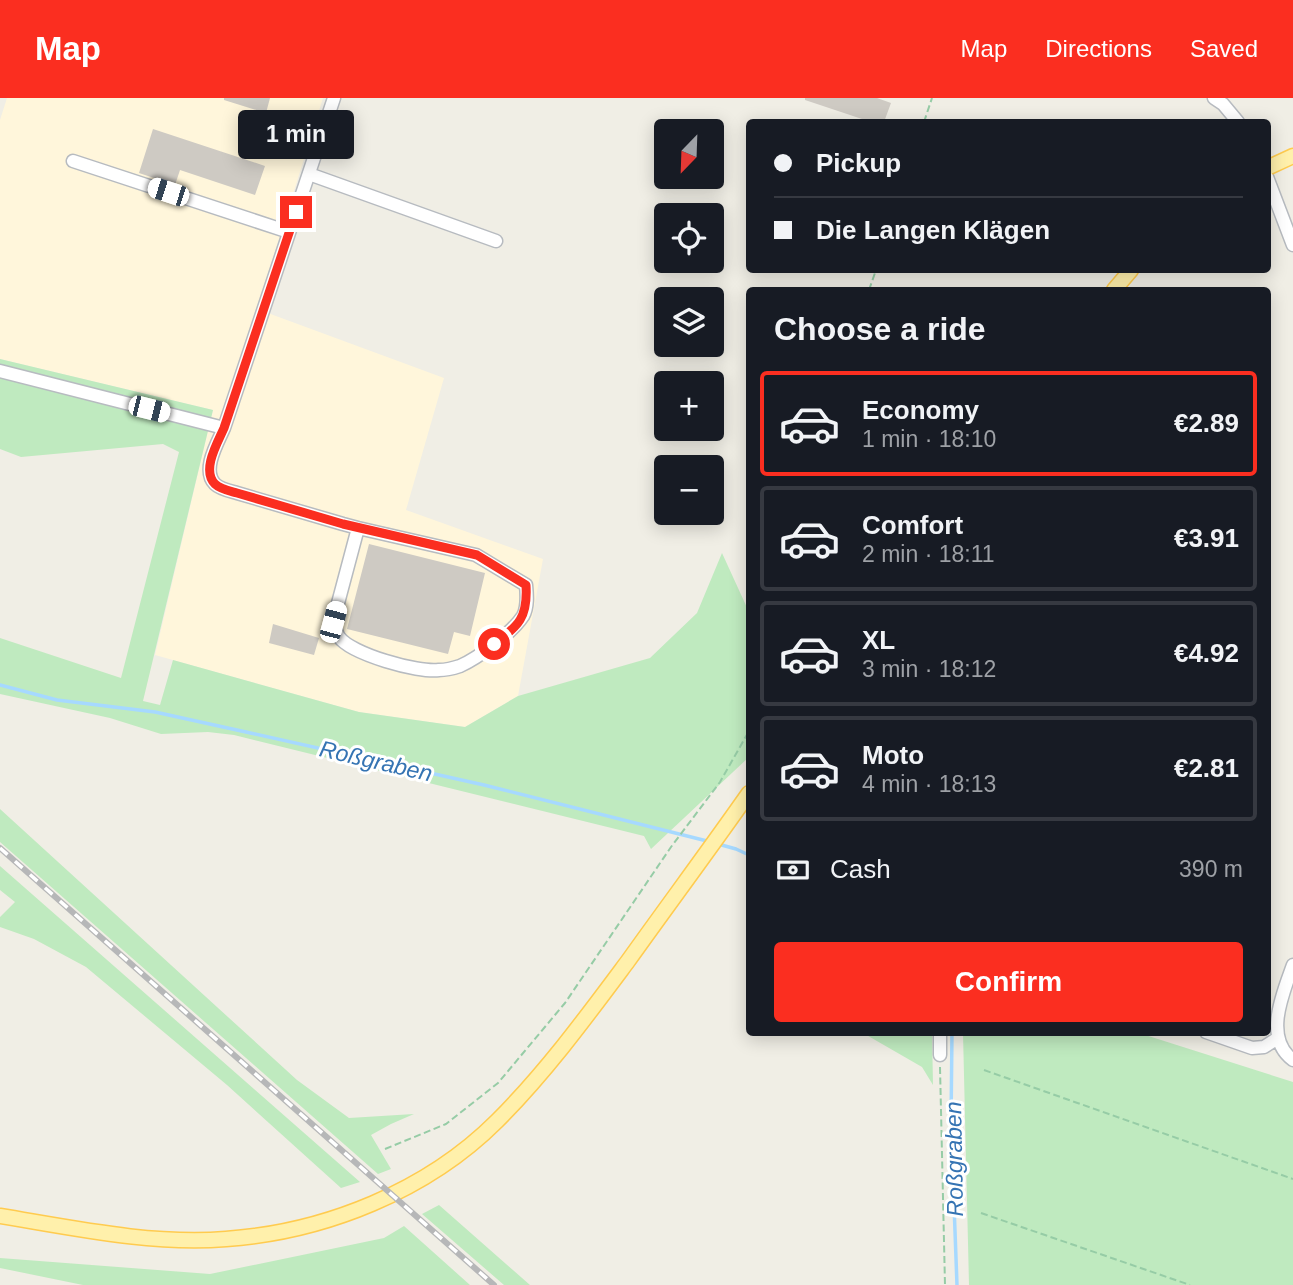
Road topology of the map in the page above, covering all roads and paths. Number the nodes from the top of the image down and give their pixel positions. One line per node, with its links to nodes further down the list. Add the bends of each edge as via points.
1 (334, 98): 8 (street)
2 (932, 98): 4 (path)
3 (1222, 100): 5 (street)
4 (925, 119)
5 (1236, 119)
6 (1293, 156): 9 (main road)
7 (73, 162): 11 (street)
8 (309, 174): 11 (street); 12 (street)
9 (1271, 174)
10 (1271, 184): 13 (street)
11 (289, 232): 17 (street)
12 (496, 241)
13 (1293, 244)
14 (1128, 273): 15 (main road)
15 (1117, 287)
16 (0, 371): 17 (street)
17 (224, 428): 18 (street, via 210,464 214,482)
18 (358, 528): 18 (street, via 477,555 526,585 524,615 507,635 480,653 459,666 436,671 352,649 338,637 333,622)
19 (746, 736): 28 (path, via 720,782 565,1003 498,1083 446,1124)
20 (746, 797): 31 (main road, via 573,1034 523,1093 469,1145 409,1186 301,1227 226,1240 144,1237)
21 (1293, 965): 24 (street, via 1277,1020)
22 (940, 1036): 25 (street)
23 (1217, 1036): 24 (street, via 1251,1048 1264,1047)
24 (1278, 1038): 26 (street)
25 (940, 1055): 32 (path)
26 (1293, 1060)
27 (984, 1070): 29 (path)
28 (385, 1149)
29 (1293, 1179)
30 (981, 1213): 33 (path)
31 (0, 1216)
32 (945, 1285)
33 (1190, 1285)

